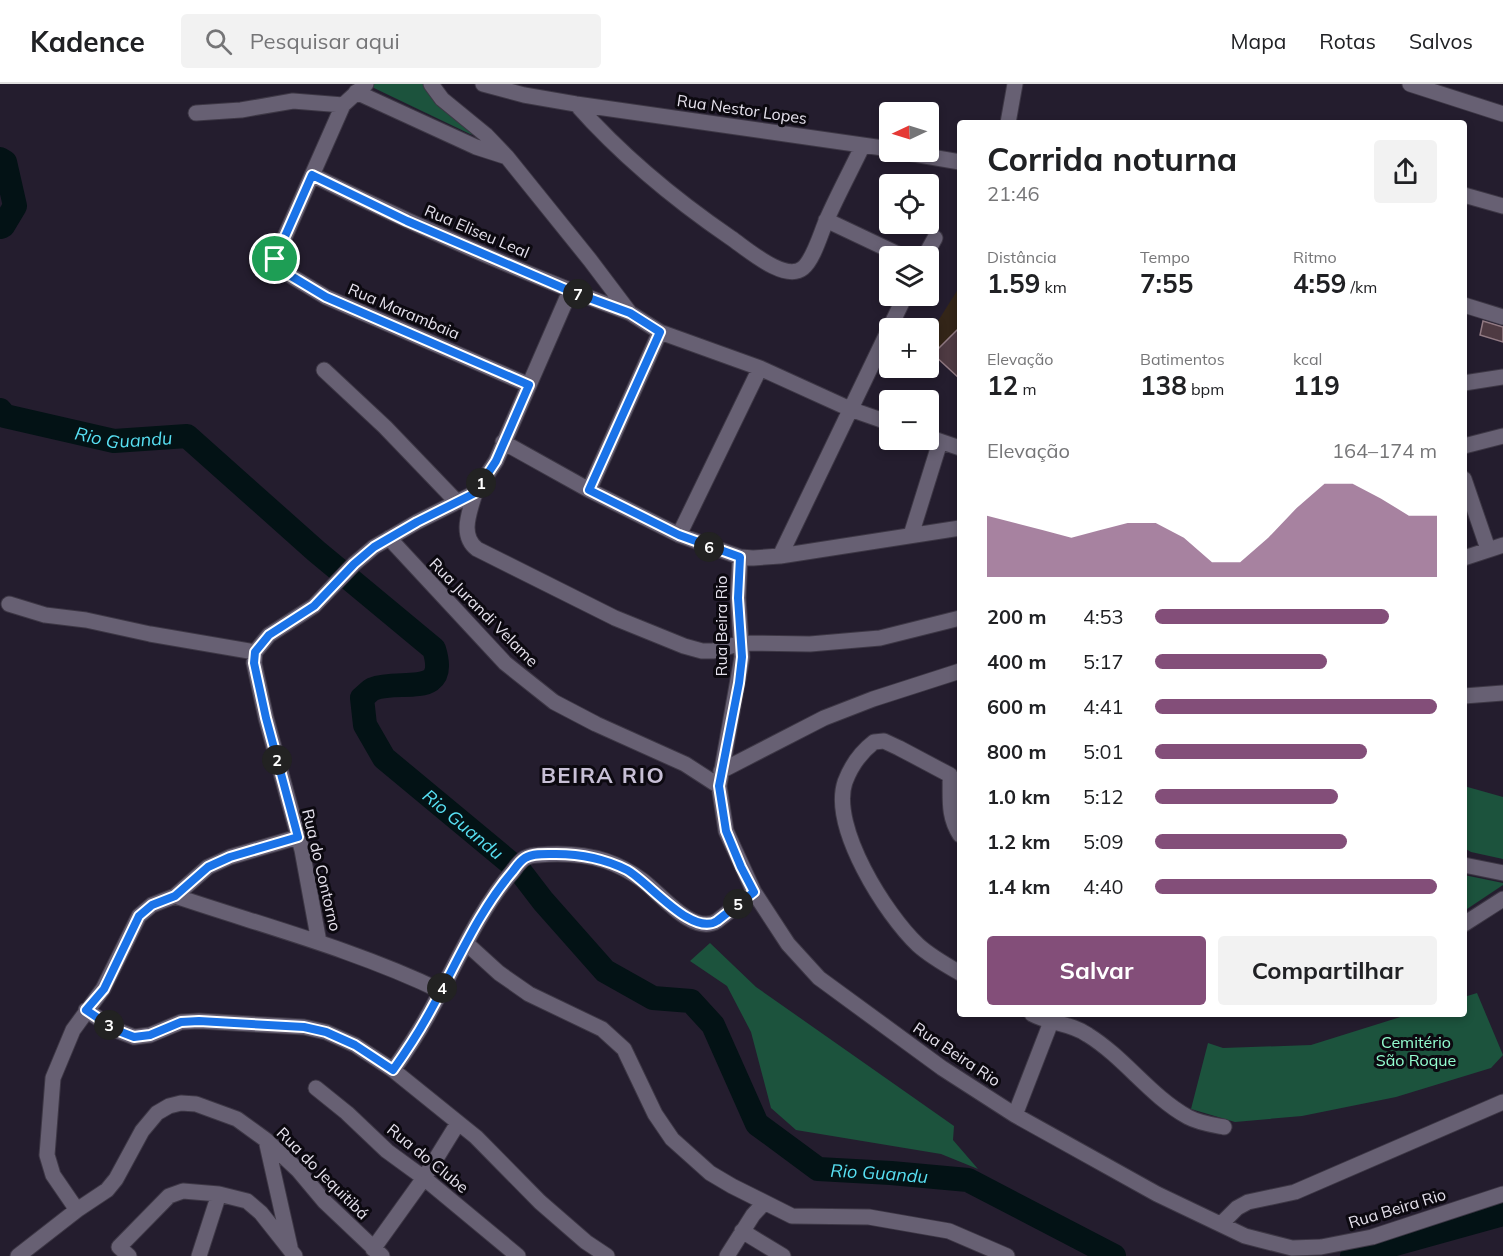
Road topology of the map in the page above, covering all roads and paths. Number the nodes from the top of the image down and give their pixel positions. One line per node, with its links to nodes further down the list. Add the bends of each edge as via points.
1 (431, 84): 13 (street, via 442,99)
2 (483, 84): 6 (street, Rua Nestor Lopes)
3 (1015, 84): 10 (street)
4 (1410, 84): 9 (street)
5 (361, 88): 7 (street); 13 (street, via 476,147)
6 (576, 104): 11 (street, Rua Nestor Lopes); 19 (street, via 640,169 767,264 795,272 803,268)
7 (343, 105): 8 (street, via 293,101); 16 (street)
8 (196, 113)
9 (1503, 114)
10 (1009, 120)
11 (863, 145): 12 (street, Rua Nestor Lopes); 19 (street)
12 (879, 147)
13 (507, 157): 26 (street)
14 (939, 158): 15 (street)
15 (957, 161)
16 (312, 175): 23 (street, Rua Eliseu Leal); 33 (street, Rua Marambaia, via 275,259 276,267 326,297)
17 (1467, 196): 18 (street)
18 (1503, 206)
19 (826, 220): 21 (street)
20 (935, 238): 22 (street)
21 (882, 246)
22 (931, 246)
23 (570, 291): 26 (street, Rua Eliseu Leal); 33 (street)
24 (900, 306): 34 (street)
25 (1467, 306): 27 (street)
26 (630, 313): 28 (street)
27 (1503, 317)
28 (660, 332): 29 (street); 43 (street)
29 (760, 368): 34 (street); 47 (street)
30 (324, 370): 45 (street)
31 (1503, 377): 32 (street)
32 (1467, 383)
33 (529, 385): 38 (street)
34 (850, 409): 35 (street); 52 (street)
35 (879, 419)
36 (1503, 436): 39 (street)
37 (939, 441): 40 (street)
38 (503, 442): 43 (street); 44 (street, via 496,461)
39 (1467, 445)
40 (957, 446)
41 (931, 450): 48 (street)
42 (1467, 488): 51 (street)
43 (589, 490): 47 (street)
44 (475, 493): 45 (street); 57 (street, via 467,532 471,545 484,554 615,618 684,646 713,651)
45 (457, 502): 49 (street)
46 (957, 528): 48 (street)
47 (679, 535): 53 (street)
48 (911, 535): 52 (street)
49 (389, 538): 58 (street, via 354,564 314,606 269,635); 63 (street, Rua Jurandi Velame, via 505,663 554,702)
50 (1503, 545): 51 (street)
51 (1488, 549): 54 (street)
52 (780, 556): 53 (street)
53 (740, 557): 57 (street, Rua Beira Rio)
54 (1467, 557)
55 (9, 604): 58 (street, via 45,615)
56 (957, 619): 57 (street, via 880,638 810,644)
57 (742, 643): 63 (street, Rua Beira Rio, via 739,683)
58 (255, 652): 65 (street, Rua do Contorno, via 266,718)
59 (957, 672): 63 (street, via 824,718)
60 (1503, 693): 61 (street)
61 (1467, 696)
62 (955, 771): 64 (street, via 949,811); 74 (street, via 884,741 874,742 856,761 844,784 844,818 864,872 883,904 918,945)
63 (720, 779): 68 (street, Rua Beira Rio, via 726,831)
64 (957, 830)
65 (298, 837): 69 (street, via 208,867); 72 (street, Rua do Contorno)
66 (1467, 866): 67 (street)
67 (1503, 873)
68 (754, 892): 73 (street, via 717,921 702,925 682,915 643,881 606,861 577,855 534,855 524,859 502,884); 82 (street, Rua Beira Rio, via 788,944 819,978 942,1068)
69 (175, 896): 72 (street); 76 (street, via 152,905 139,916 104,989)
70 (1503, 899): 71 (street)
71 (1467, 922)
72 (319, 942): 75 (street, Rua do Contorno, via 407,974)
73 (466, 943): 75 (street); 89 (street, via 499,974 529,994 612,1035 624,1049 655,1114 672,1138 710,1173)
74 (957, 971)
75 (441, 991): 79 (street)
76 (86, 1010): 79 (street, via 134,1037 181,1022 304,1027 355,1045); 90 (street, via 53,1078 47,1155 53,1175)
77 (1039, 1017): 78 (street)
78 (1051, 1022): 82 (street); 84 (street, via 1071,1025 1107,1047 1156,1094 1190,1118)
79 (393, 1070): 83 (street)
80 (316, 1088): 86 (street, Rua do Clube)
81 (1503, 1102): 91 (street, via 1294,1192 1248,1202)
82 (1015, 1115): 91 (street, Rua Beira Rio, via 1156,1194)
83 (458, 1123): 86 (street); 99 (street, via 540,1202)
84 (1224, 1127)
85 (266, 1140): 90 (street, Rua do Jequitibá, via 218,1111 196,1104 169,1106 157,1113 142,1131 107,1190); 93 (street, Rua do Jequitibá); 94 (street)
86 (424, 1178): 93 (street); 98 (street, Rua do Clube)
87 (219, 1194): 94 (street, via 247,1201 261,1212); 96 (street, via 183,1191 169,1196 119,1247); 97 (street)
88 (1503, 1194): 91 (street, Rua Beira Rio, via 1372,1237 1321,1246 1292,1248 1245,1236)
89 (764, 1203): 92 (street); 102 (street, via 792,1216 869,1217 949,1231)
90 (77, 1210): 95 (street, Rua do Jequitibá)
91 (1221, 1224)
92 (742, 1231): 100 (street); 101 (street)
93 (378, 1252)
94 (293, 1253)
95 (18, 1256)
96 (129, 1256)
97 (199, 1256)
98 (518, 1256)
99 (607, 1256)
100 (727, 1256)
101 (783, 1256)
102 (1007, 1256)

